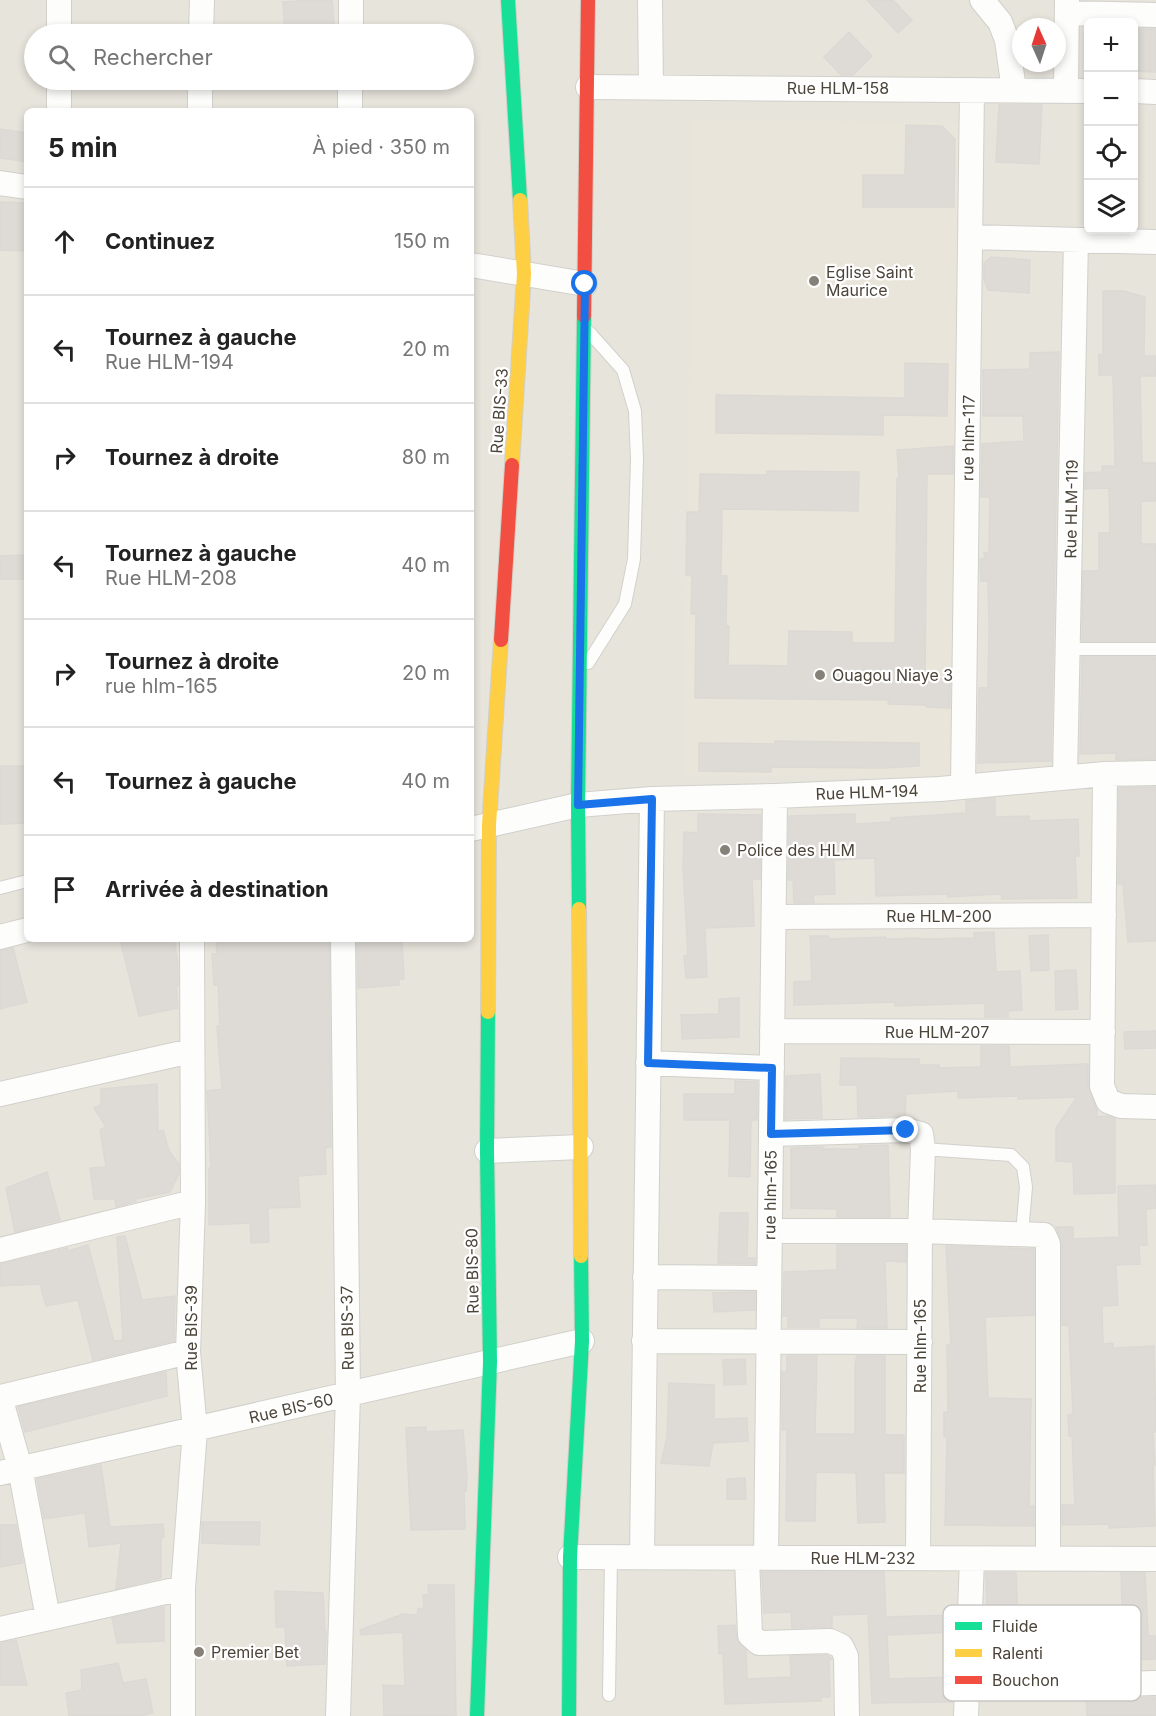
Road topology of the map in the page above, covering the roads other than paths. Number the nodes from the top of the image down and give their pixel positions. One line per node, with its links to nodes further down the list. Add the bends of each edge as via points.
1 (59, 0): 10 (street)
2 (202, 0): 11 (street)
3 (351, 0): 12 (street)
4 (508, 0): 32 (street, Rue BIS-33)
5 (588, 0): 13 (street)
6 (650, 0): 14 (street)
7 (982, 0): 19 (street, via 1004,31)
8 (1067, 7): 9 (street); 20 (street)
9 (1156, 15)
10 (59, 24)
11 (201, 24)
12 (351, 24)
13 (588, 87): 14 (street, Rue HLM-158); 33 (street)
14 (651, 87): 18 (street, Rue HLM-158)
15 (59, 90): 23 (street)
16 (200, 90): 24 (street)
17 (350, 90): 25 (street)
18 (972, 90): 19 (street, Rue HLM-158); 28 (street, rue hlm-117)
19 (1014, 90): 20 (street, Rue HLM-158)
20 (1077, 90)
21 (1138, 91): 22 (street)
22 (1156, 92)
23 (59, 108)
24 (200, 108)
25 (350, 108)
26 (0, 183): 27 (street)
27 (24, 187)
28 (970, 237): 29 (street); 41 (street, rue hlm-117)
29 (1076, 240): 30 (street); 35 (street, Rue HLM-119)
30 (1156, 242)
31 (474, 266): 32 (street)
32 (524, 274): 33 (street); 45 (street, Rue BIS-33)
33 (585, 284): 34 (street)
34 (584, 326): 37 (street); 37 (lane, via 622,370 635,411 637,459 634,559 625,604)
35 (1068, 649): 36 (lane); 40 (street, Rue HLM-119)
36 (1156, 649)
37 (580, 677): 44 (street)
38 (1156, 773): 39 (street, Rue HLM-194)
39 (1105, 774): 40 (street, Rue HLM-194); 48 (street)
40 (1065, 777): 41 (street, Rue HLM-194)
41 (963, 788): 42 (street, Rue HLM-194)
42 (775, 796): 43 (street, Rue HLM-194); 49 (street, rue hlm-165)
43 (652, 799): 44 (street, Rue HLM-194); 57 (street)
44 (578, 805): 45 (street, Rue HLM-194); 63 (street)
45 (480, 827): 64 (street, Rue BIS-80)
46 (24, 882): 47 (lane)
47 (0, 888)
48 (1104, 915): 49 (street, Rue HLM-200); 55 (street)
49 (774, 917): 54 (street, rue hlm-165)
50 (24, 931): 51 (street)
51 (0, 937)
52 (192, 942): 56 (street, Rue BIS-39)
53 (343, 942): 78 (street, Rue BIS-37)
54 (772, 1031): 55 (street, Rue HLM-207); 58 (street, rue hlm-165)
55 (1103, 1032): 60 (street, via 1102,1086 1108,1101 1121,1106)
56 (191, 1051): 59 (street); 65 (street, Rue BIS-39)
57 (648, 1063): 58 (street); 70 (street)
58 (772, 1068): 61 (street, rue hlm-165)
59 (0, 1094)
60 (1156, 1107)
61 (771, 1134): 62 (street, via 906,1130); 66 (street, rue hlm-165)
62 (922, 1142): 67 (street, Rue hlm-165); 68 (lane, via 1011,1155 1023,1167 1026,1187)
63 (581, 1147): 64 (street); 72 (street)
64 (487, 1152): 77 (street, Rue BIS-80)
65 (193, 1202): 69 (street); 76 (street, Rue BIS-39)
66 (770, 1231): 67 (street); 71 (street, rue hlm-165)
67 (920, 1231): 68 (street); 75 (street, Rue hlm-165)
68 (1022, 1233): 88 (street, via 1042,1234 1048,1244)
69 (0, 1250)
70 (645, 1277): 71 (street); 73 (street)
71 (770, 1278): 74 (street, rue hlm-165)
72 (582, 1341): 77 (street, Rue BIS-60); 82 (street)
73 (644, 1341): 74 (street); 84 (street)
74 (768, 1341): 75 (street); 85 (street, rue hlm-165)
75 (920, 1342): 86 (street, Rue hlm-165)
76 (188, 1352): 79 (street); 80 (street, Rue BIS-39)
77 (490, 1362): 78 (street, Rue BIS-60); 99 (street, Rue BIS-80)
78 (348, 1395): 80 (street, Rue BIS-60); 98 (street, Rue BIS-37)
79 (0, 1397): 81 (street)
80 (195, 1430): 81 (street, Rue BIS-60); 90 (street, Rue BIS-39)
81 (10, 1470): 92 (street)
82 (570, 1557): 83 (street, Rue HLM-232); 100 (street)
83 (611, 1557): 84 (street, Rue HLM-232); 96 (lane)
84 (642, 1557): 85 (street, Rue HLM-232)
85 (756, 1558): 86 (street, Rue HLM-232); 101 (street, rue hlm-165, via 750,1635 759,1643 830,1641 841,1646 846,1656)
86 (918, 1558): 87 (street, Rue HLM-232)
87 (972, 1559): 88 (street, Rue HLM-232); 91 (street)
88 (1048, 1559): 89 (street, Rue HLM-232)
89 (1156, 1559)
90 (183, 1588): 92 (street); 97 (street, Rue BIS-39)
91 (970, 1605)
92 (48, 1618): 93 (street)
93 (0, 1629)
94 (1141, 1683): 95 (street)
95 (1156, 1683)
96 (609, 1695)
97 (181, 1715)
98 (338, 1716)
99 (477, 1716)
100 (569, 1716)
101 (847, 1716)

